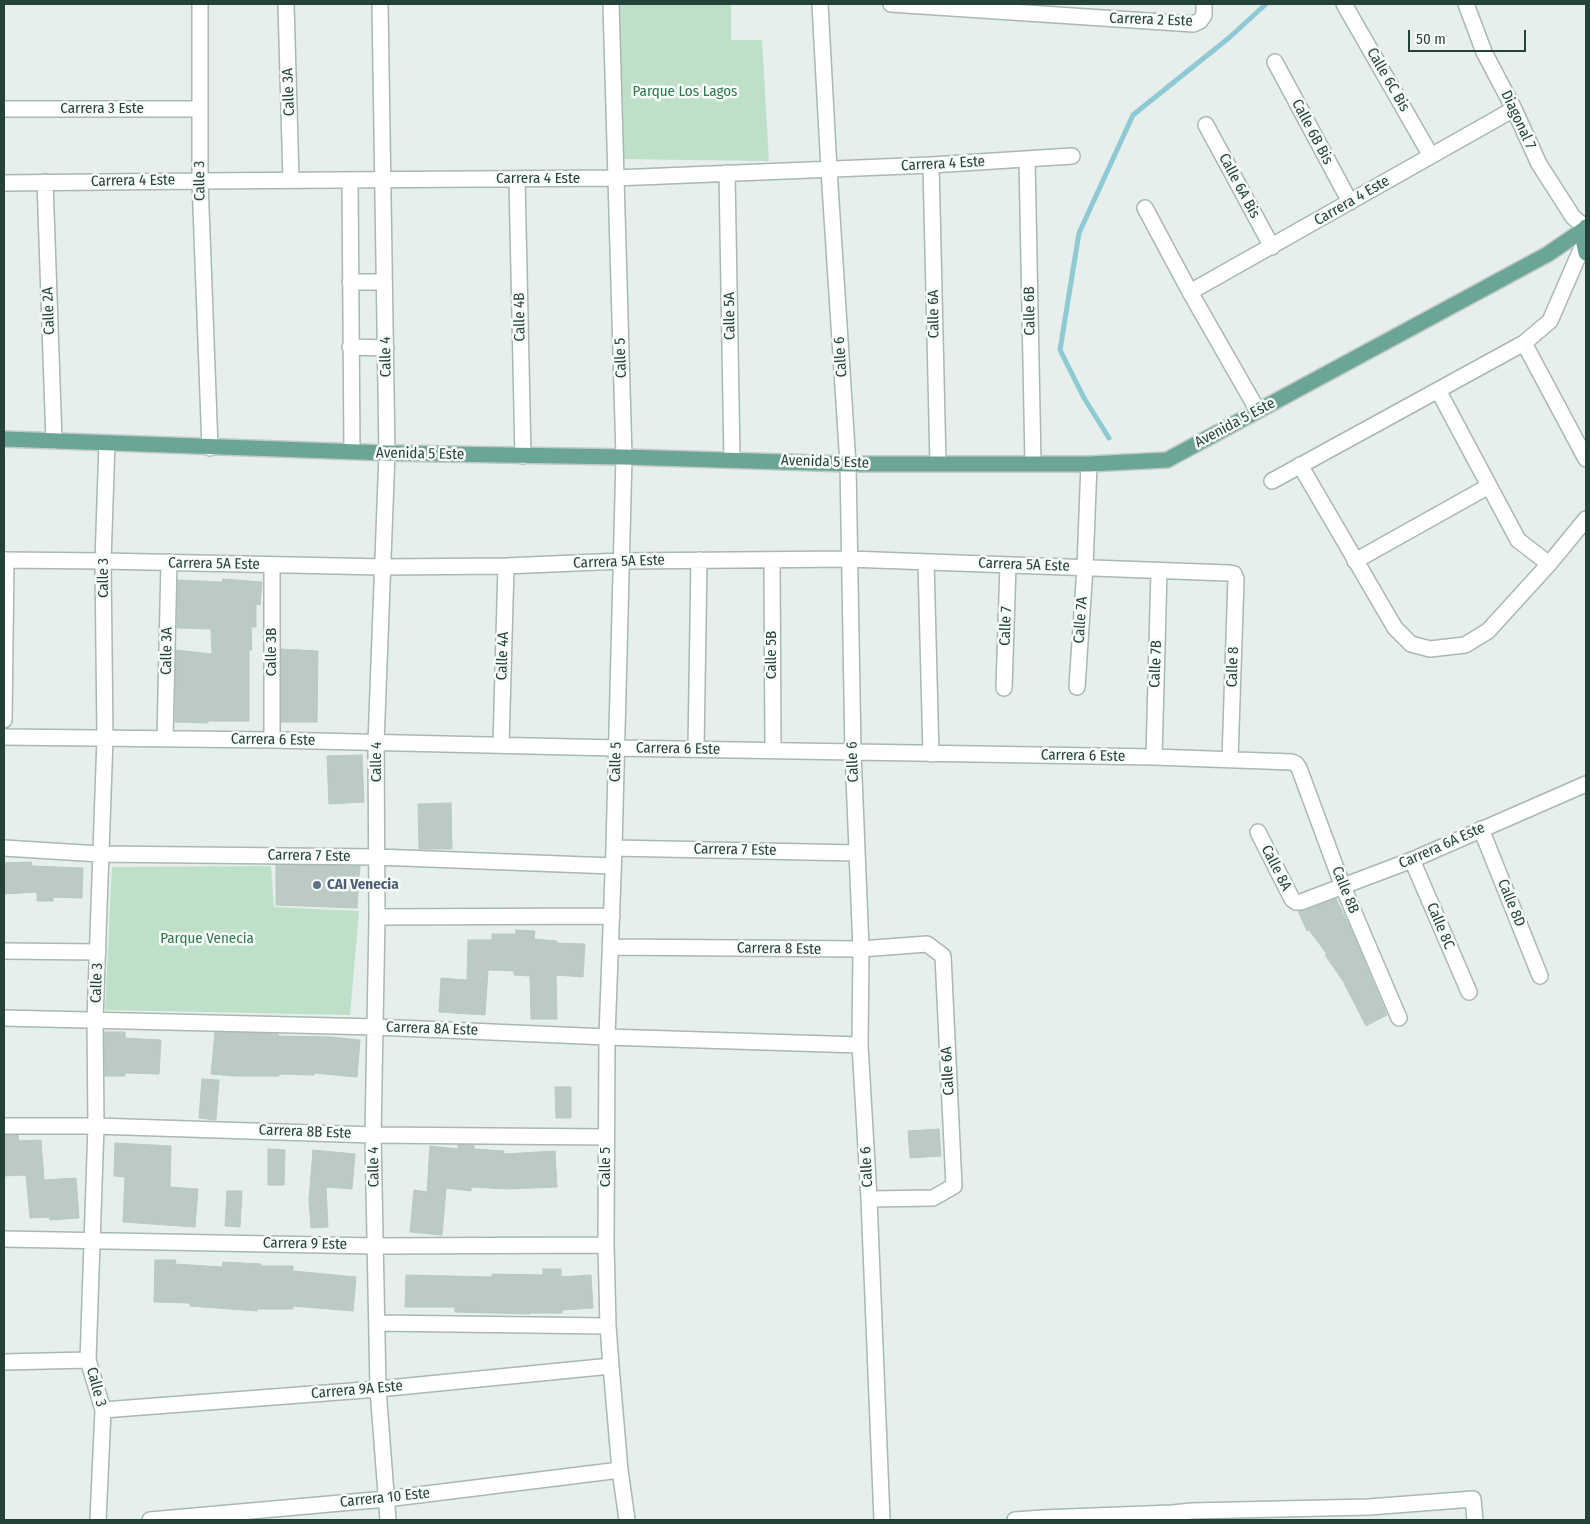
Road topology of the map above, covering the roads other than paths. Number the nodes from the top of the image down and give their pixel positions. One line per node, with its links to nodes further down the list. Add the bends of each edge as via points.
1 (200, 4): 12 (street, Calle 3)
2 (286, 4): 25 (street, Calle 3A)
3 (380, 4): 22 (street, Calle 4)
4 (611, 4): 21 (street, Calle 5)
5 (820, 4): 19 (street, Calle 6)
6 (891, 4): 7 (street, Carrera 2 Este, via 1193,24 1204,15)
7 (1204, 4)
8 (1344, 4): 16 (street, Calle 6C Bis)
9 (1466, 4): 13 (street, Diagonal 7, via 1484,52)
10 (1275, 62): 29 (street, Calle 6B Bis)
11 (4, 109): 12 (street, Carrera 3 Este)
12 (200, 109): 24 (street, Calle 3)
13 (1514, 109): 16 (street, Carrera 4 Este); 31 (street, Diagonal 7, via 1539,164 1573,217)
14 (1206, 125): 32 (street, Calle 6A Bis)
15 (1072, 156): 17 (street, Carrera 4 Este)
16 (1431, 156): 29 (street, Carrera 4 Este)
17 (1027, 159): 18 (street, Carrera 4 Este); 53 (street, Calle 6B)
18 (931, 165): 19 (street, Carrera 4 Este); 52 (street, Calle 6A)
19 (829, 170): 20 (street, Carrera 4 Este); 54 (street, Calle 6)
20 (727, 173): 21 (street, Carrera 4 Este); 51 (street, Calle 5A)
21 (615, 178): 23 (street, Carrera 4 Este); 49 (street, Calle 5)
22 (383, 179): 23 (street, Carrera 4 Este); 26 (street, Carrera 4 Este); 35 (street, Calle 4)
23 (517, 179): 48 (street, Calle 4B)
24 (200, 180): 25 (street, Carrera 4 Este); 27 (street, Carrera 4 Este); 45 (street, Calle 3)
25 (291, 180): 26 (street, Carrera 4 Este)
26 (350, 180): 34 (street)
27 (45, 182): 28 (street, Carrera 4 Este); 43 (street, Calle 2A)
28 (4, 183)
29 (1350, 202): 32 (street, Carrera 4 Este)
30 (1145, 208): 36 (street)
31 (1586, 227): 33 (main road); 41 (main road, Avenida 5 Este, via 1548,254)
32 (1272, 247): 36 (street, Carrera 4 Este)
33 (1585, 249): 37 (street, via 1550,321)
34 (350, 282): 35 (street); 38 (street)
35 (384, 282): 39 (street, Calle 4)
36 (1190, 292): 41 (street)
37 (1524, 343): 40 (street); 50 (street)
38 (350, 347): 39 (street); 46 (street)
39 (386, 348): 47 (street, Calle 4)
40 (1438, 390): 56 (street); 58 (street)
41 (1258, 412): 55 (main road, Avenida 5 Este, via 1167,460)
42 (4, 440): 43 (main road, Avenida 5 Este)
43 (54, 440): 44 (main road, Avenida 5 Este)
44 (107, 444): 45 (main road, Avenida 5 Este); 64 (street, Calle 3)
45 (210, 448): 46 (main road, Avenida 5 Este)
46 (352, 452): 47 (main road, Avenida 5 Este)
47 (387, 453): 48 (main road, Avenida 5 Este); 74 (street, Calle 4)
48 (523, 456): 49 (main road, Avenida 5 Este)
49 (624, 456): 51 (main road, Avenida 5 Este); 65 (street, Calle 5)
50 (1586, 458)
51 (732, 459): 54 (main road, Avenida 5 Este)
52 (938, 463): 53 (main road, Avenida 5 Este); 54 (main road, Avenida 5 Este)
53 (1033, 463): 55 (main road, Avenida 5 Este)
54 (848, 464): 60 (street, Calle 6)
55 (1089, 464): 73 (street, Calle 7A)
56 (1300, 465): 57 (street); 66 (street)
57 (1272, 481)
58 (1489, 486): 66 (street); 69 (street, via 1518,540)
59 (1586, 519): 69 (street)
60 (849, 559): 63 (street, Carrera 5A Este); 68 (street, Carrera 5A Este); 89 (street, Calle 6)
61 (5, 560): 64 (street, Carrera 5A Este); 79 (street)
62 (699, 560): 63 (street, Carrera 5A Este); 65 (street, Carrera 5A Este); 87 (street)
63 (772, 560): 88 (street, Calle 5B)
64 (103, 561): 67 (street, Carrera 5A Este); 81 (street, Calle 3)
65 (621, 561): 72 (street, Carrera 5A Este); 86 (street, Calle 5)
66 (1355, 561): 69 (street, via 1395,628 1411,644 1430,649 1465,645 1488,631)
67 (169, 562): 70 (street, Carrera 5A Este); 82 (street, Calle 3A)
68 (926, 562): 71 (street, Carrera 5A Este); 90 (street)
69 (1549, 564)
70 (272, 565): 74 (street, Carrera 5A Este); 83 (street, Calle 3B)
71 (1008, 565): 73 (street, Carrera 5A Este); 78 (street, Calle 7)
72 (506, 566): 74 (street, Carrera 5A Este); 85 (street, Calle 4A)
73 (1085, 567): 75 (street, Carrera 5A Este); 77 (street, Calle 7A)
74 (383, 568): 84 (street, Calle 4)
75 (1159, 571): 76 (street, Carrera 5A Este); 91 (street, Calle 7B)
76 (1234, 574): 92 (street, Calle 8)
77 (1077, 687)
78 (1004, 688)
79 (4, 720)
80 (4, 737): 81 (street, Carrera 6 Este)
81 (104, 738): 82 (street, Carrera 6 Este); 100 (street, Calle 3)
82 (165, 739): 83 (street, Carrera 6 Este)
83 (272, 740): 84 (street, Carrera 6 Este)
84 (376, 743): 85 (street, Carrera 6 Este); 101 (street, Calle 4)
85 (501, 745): 86 (street, Carrera 6 Este)
86 (616, 748): 87 (street, Carrera 6 Este); 98 (street, Calle 5)
87 (696, 749): 88 (street, Carrera 6 Este)
88 (773, 750): 89 (street, Carrera 6 Este)
89 (853, 752): 90 (street, Carrera 6 Este); 99 (street, Calle 6)
90 (931, 754): 91 (street, Carrera 6 Este)
91 (1154, 757): 92 (street, Carrera 6 Este)
92 (1230, 759): 93 (street, Carrera 6 Este)
93 (1292, 762): 104 (street, Calle 8B, via 1299,768)
94 (1586, 784): 95 (street, Carrera 6A Este)
95 (1481, 829): 102 (street, Carrera 6A Este); 113 (street, Calle 8D)
96 (1258, 832): 105 (street, Calle 8A)
97 (4, 848): 100 (street, Carrera 7 Este)
98 (614, 848): 99 (street, Carrera 7 Este); 103 (street, Calle 5)
99 (857, 852): 109 (street, Calle 6)
100 (100, 854): 101 (street, Carrera 7 Este); 111 (street, Calle 3)
101 (377, 857): 103 (street, Carrera 7 Este); 107 (street, Calle 4)
102 (1412, 860): 104 (street, Carrera 6A Este); 114 (street, Calle 8C)
103 (613, 866): 106 (street, Calle 5)
104 (1343, 887): 105 (street, Carrera 6A Este); 116 (street, Calle 8B)
105 (1296, 902)
106 (612, 916): 107 (street); 108 (street, Calle 5)
107 (378, 917): 118 (street, Calle 4)
108 (611, 947): 109 (street, Carrera 8 Este); 119 (street, Calle 5)
109 (860, 949): 112 (street, Carrera 8 Este, via 927,944); 120 (street, Calle 6)
110 (4, 951): 111 (street)
111 (98, 952): 117 (street, Calle 3)
112 (943, 956): 125 (street, Calle 6A, via 954,1186 933,1198)
113 (1540, 976)
114 (1469, 992)
115 (4, 1018): 117 (street, Carrera 8A Este)
116 (1400, 1018)
117 (96, 1020): 118 (street, Carrera 8A Este); 122 (street, Calle 3)
118 (376, 1027): 119 (street, Carrera 8A Este); 123 (street, Calle 4)
119 (607, 1037): 120 (street, Carrera 8A Este); 124 (street, Calle 5)
120 (860, 1045): 125 (street, Calle 6)
121 (4, 1126): 122 (street, Carrera 8B Este)
122 (96, 1126): 123 (street, Carrera 8B Este); 127 (street, Calle 3)
123 (373, 1135): 124 (street, Carrera 8B Este); 129 (street, Calle 4)
124 (606, 1137): 128 (street, Calle 5)
125 (869, 1199): 147 (street, Calle 6)
126 (4, 1239): 127 (street, Carrera 9 Este)
127 (93, 1240): 129 (street, Carrera 9 Este); 132 (street, Calle 3)
128 (606, 1245): 129 (street, Carrera 9 Este); 131 (street, Calle 5)
129 (375, 1246): 130 (street, Calle 4)
130 (378, 1323): 131 (street); 135 (street, Calle 4)
131 (608, 1326): 134 (street, Calle 5)
132 (88, 1360): 133 (street); 136 (street, Calle 3)
133 (4, 1362)
134 (611, 1366): 135 (street, Carrera 9A Este); 137 (street, Calle 5)
135 (378, 1389): 136 (street, Carrera 9A Este); 138 (street, Calle 4)
136 (103, 1410): 143 (street, Calle 3)
137 (620, 1470): 138 (street, Carrera 10 Este); 146 (street, Calle 5)
138 (386, 1499): 144 (street, Carrera 10 Este); 145 (street, Calle 4)
139 (1268, 1514): 140 (street); 141 (street)
140 (1370, 1514): 149 (street, via 1473,1499)
141 (1172, 1517): 142 (street)
142 (1068, 1519): 148 (street)
143 (98, 1520)
144 (150, 1520)
145 (388, 1520)
146 (627, 1520)
147 (882, 1520)
148 (1015, 1520)
149 (1475, 1520)

